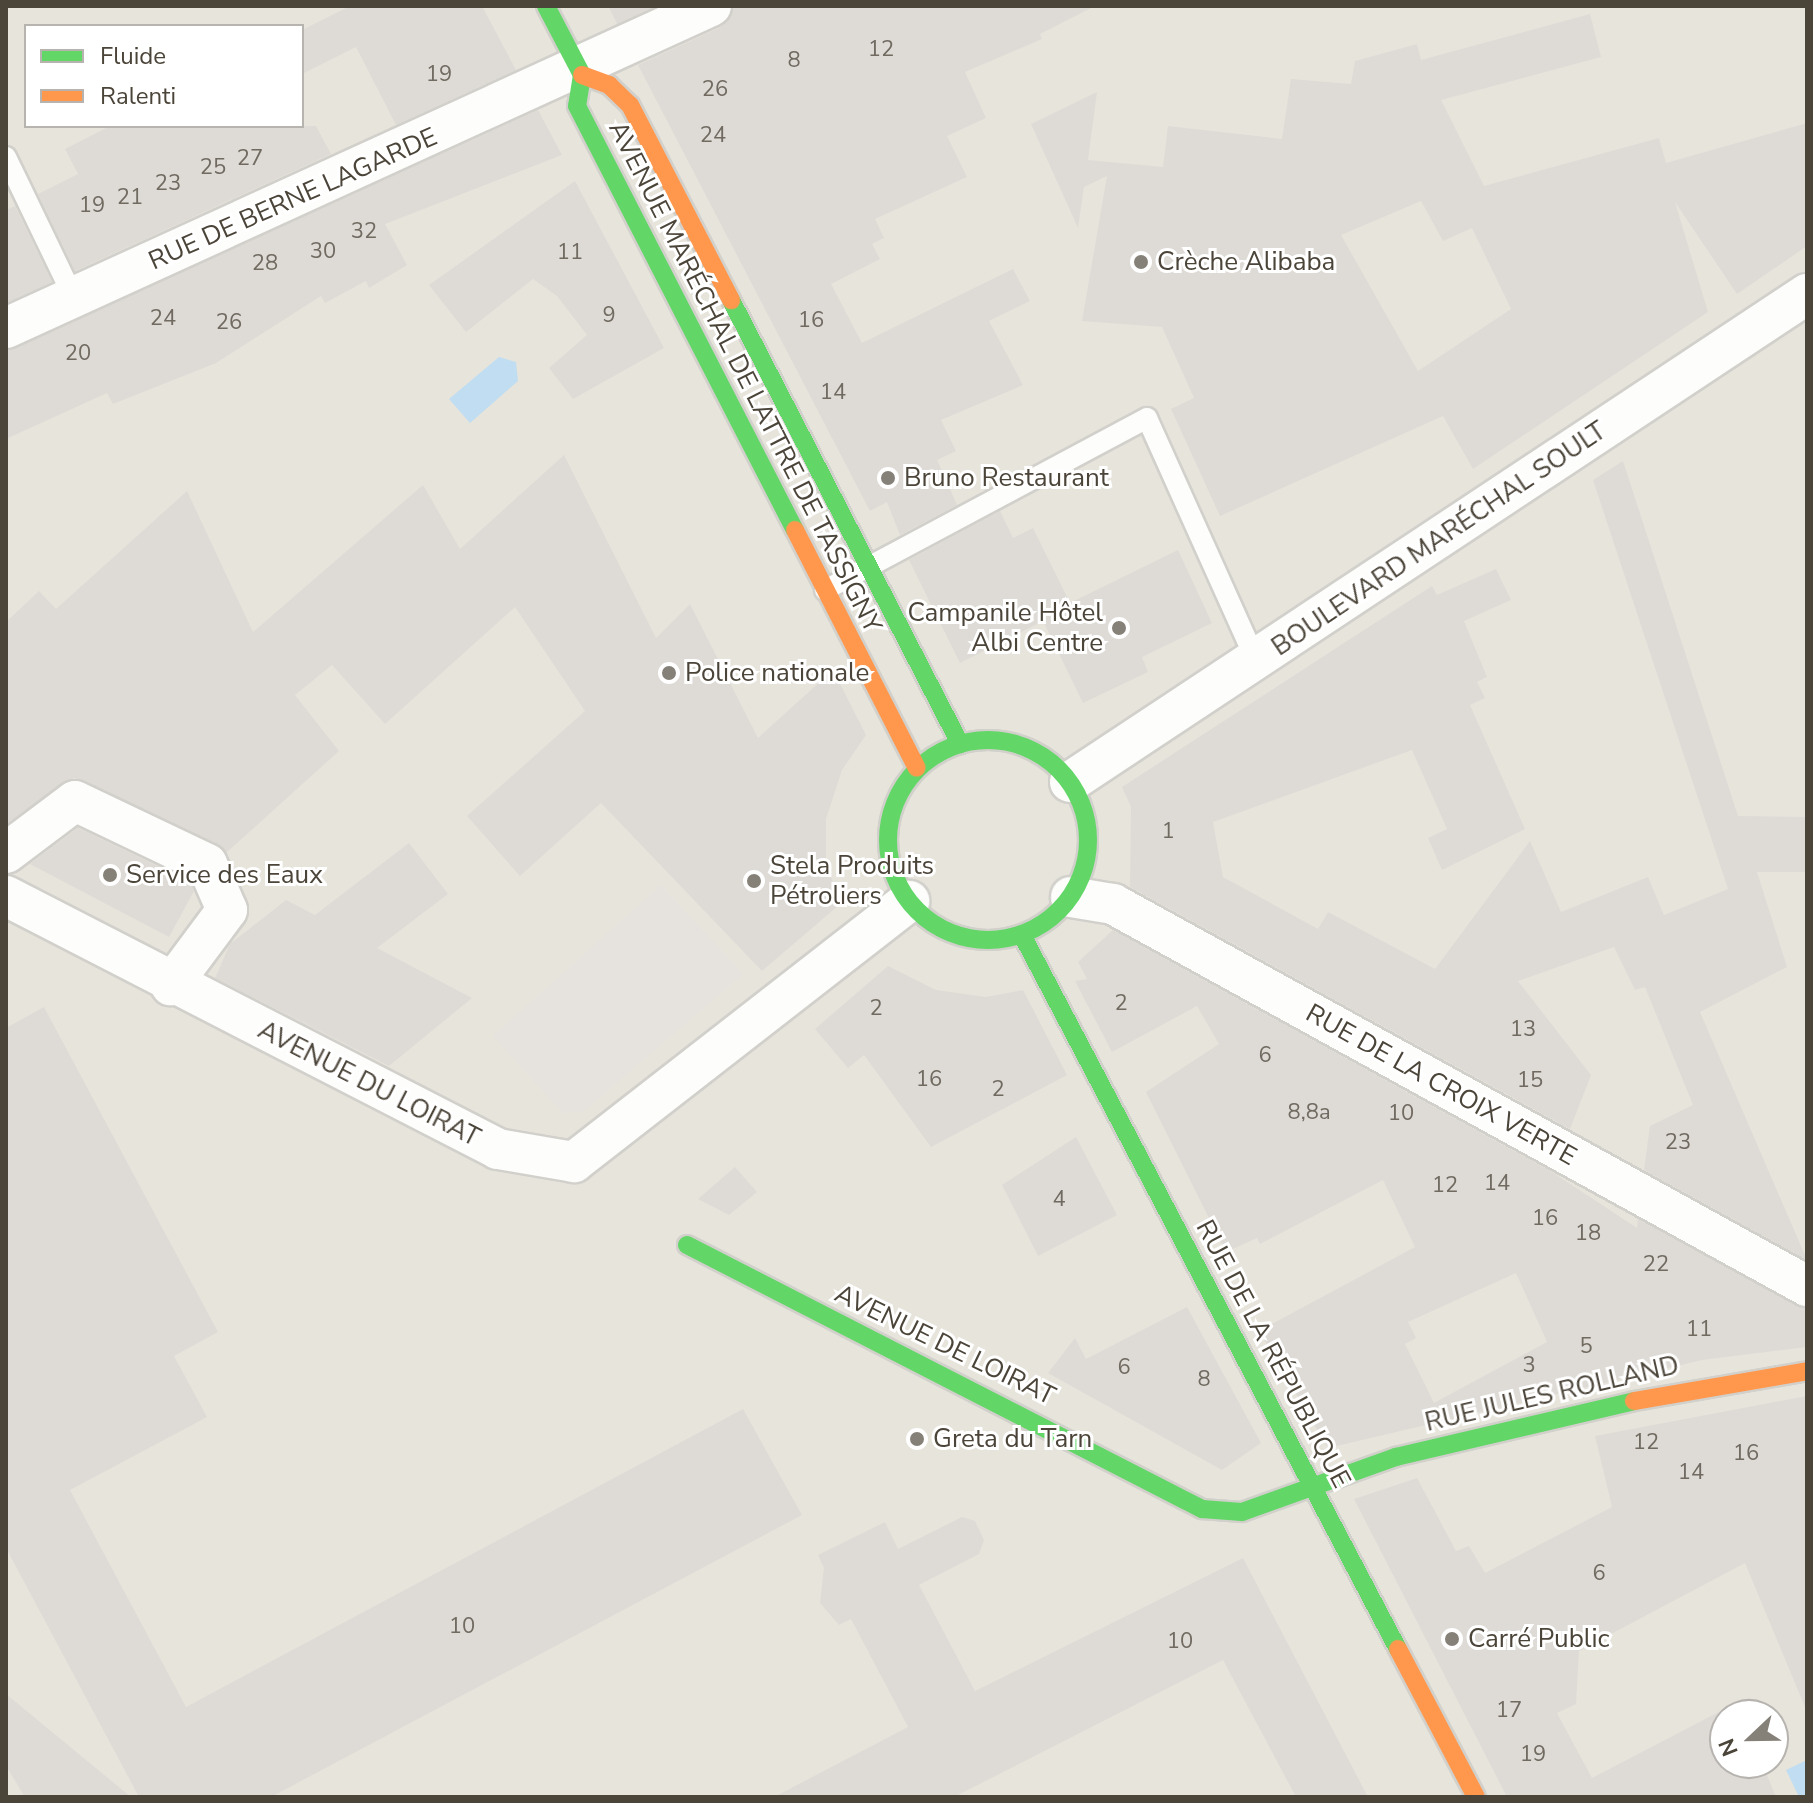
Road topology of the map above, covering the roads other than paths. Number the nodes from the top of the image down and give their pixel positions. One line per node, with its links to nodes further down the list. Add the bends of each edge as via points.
1 (546, 6): 3 (main road, AVENUE MARÉCHAL DE LATTRE DE TASSIGNY)
2 (711, 6): 3 (street, RUE DE BERNE LAGARDE)
3 (580, 71): 6 (street, RUE DE BERNE LAGARDE); 8 (main road, via 609,85 630,105); 9 (main road, AVENUE MARÉCHAL DE LATTRE DE TASSIGNY, via 577,106)
4 (6, 157): 6 (lane)
5 (1807, 294): 10 (street, BOULEVARD MARÉCHAL SOULT)
6 (74, 298): 7 (street, RUE DE BERNE LAGARDE)
7 (6, 328)
8 (869, 567): 9 (lane); 10 (lane, via 1147,418); 11 (main road)
9 (825, 590): 12 (main road, AVENUE MARÉCHAL DE LATTRE DE TASSIGNY)
10 (1256, 661): 13 (street, BOULEVARD MARÉCHAL SOULT)
11 (960, 744): 12 (main road); 13 (main road, via 1022,746)
12 (917, 768): 17 (main road, via 891,817 888,846)
13 (1070, 782): 16 (main road, via 1089,839)
14 (6, 853): 19 (street, via 75,801 207,864 227,910)
15 (6, 896): 19 (street, AVENUE DU LOIRAT)
16 (1071, 897): 18 (main road); 21 (street, RUE DE LA CROIX VERTE, via 1113,904)
17 (909, 901): 18 (main road, via 960,937); 19 (street, AVENUE DU LOIRAT, via 574,1162 498,1149)
18 (1022, 935): 23 (main road, RUE DE LA RÉPUBLIQUE)
19 (171, 985)
20 (687, 1245): 23 (main road, AVENUE DE LOIRAT, via 1202,1509 1242,1512)
21 (1807, 1286)
22 (1807, 1371): 23 (main road, RUE JULES ROLLAND, via 1708,1384)
23 (1311, 1482): 24 (main road, RUE DE LA RÉPUBLIQUE)
24 (1476, 1797)

